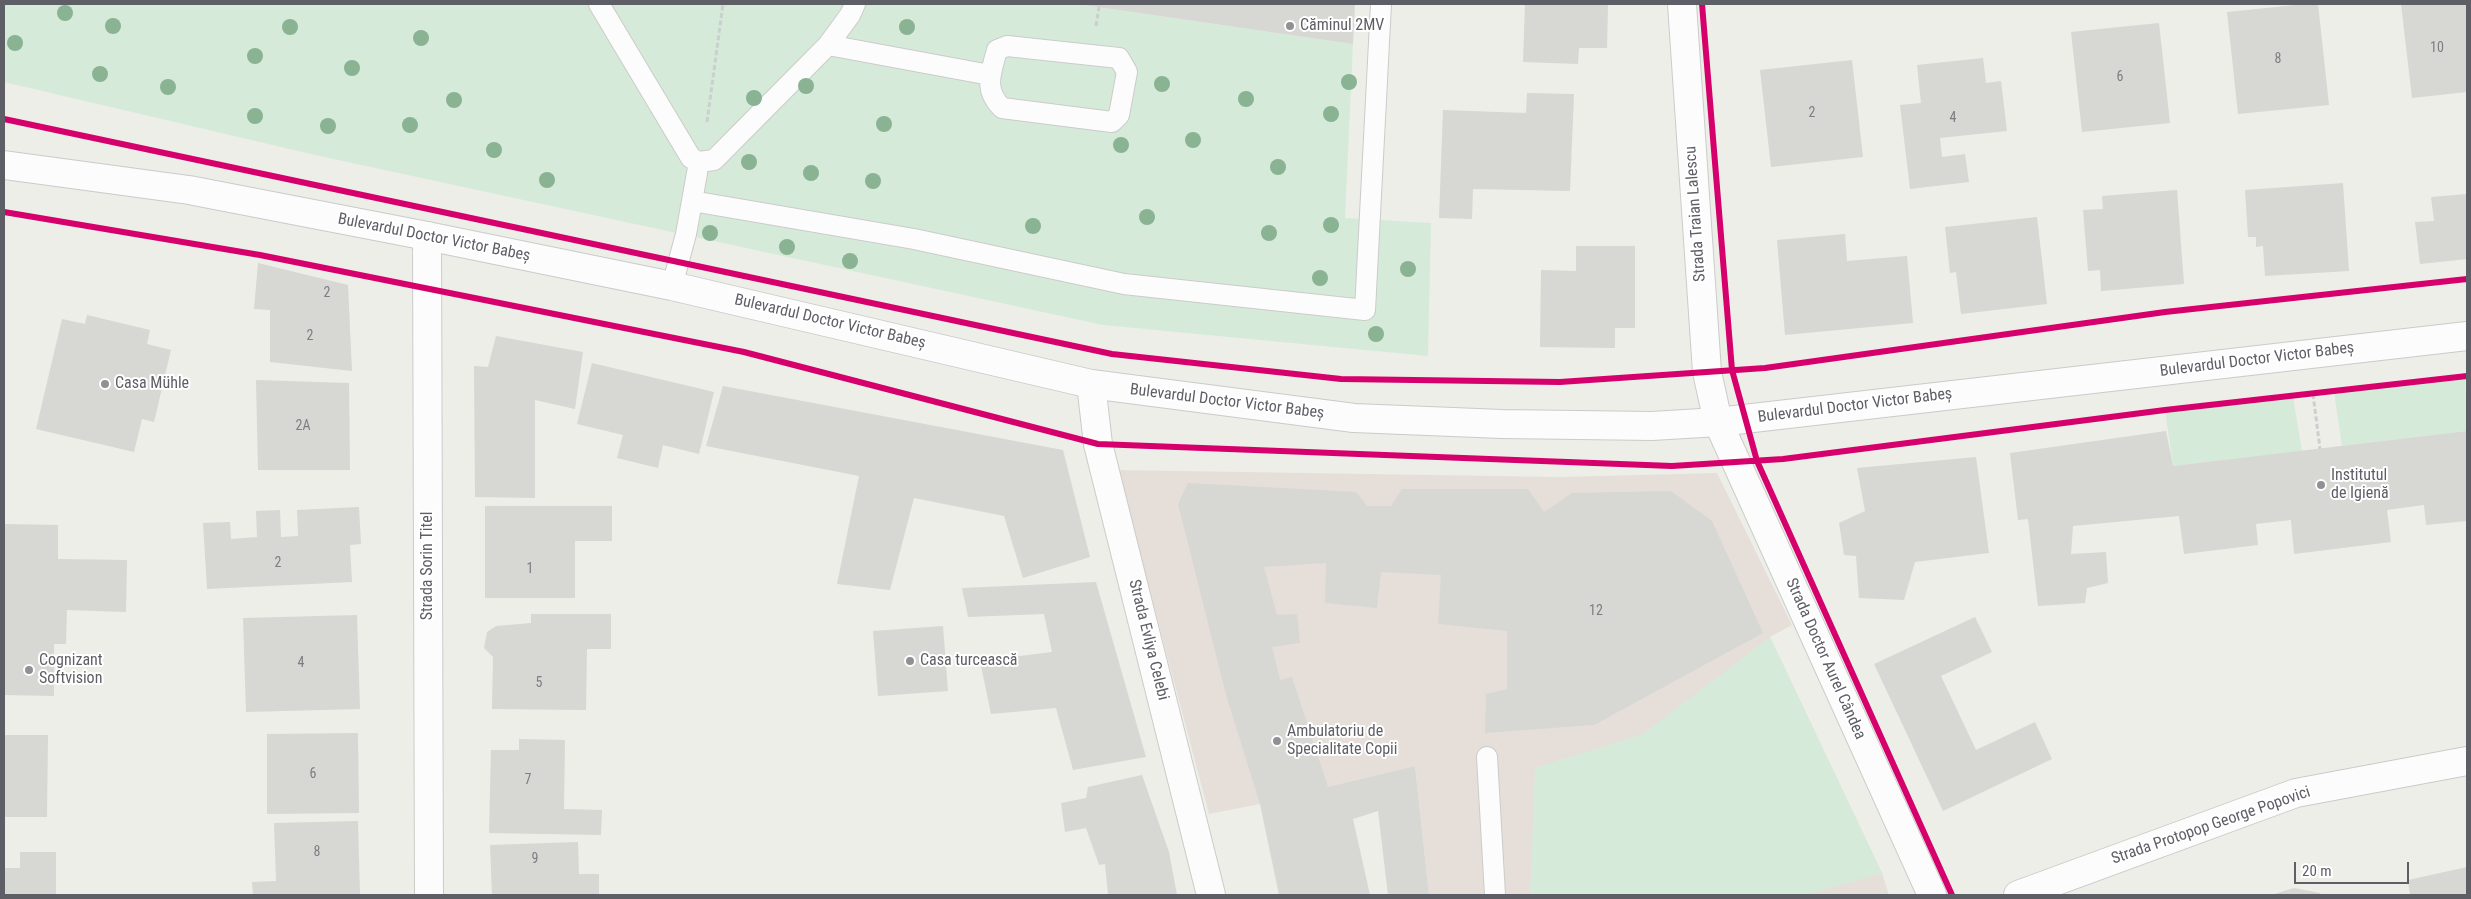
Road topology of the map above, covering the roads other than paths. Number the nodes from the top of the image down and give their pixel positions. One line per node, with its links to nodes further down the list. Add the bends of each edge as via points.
1 (599, 4): 7 (lane, via 691,158)
2 (855, 4): 5 (lane)
3 (1381, 4): 9 (lane, via 1365,310 1124,284 914,239)
4 (1682, 4): 14 (street, Strada Traian Lalescu, via 1707,372)
5 (828, 45): 6 (lane); 7 (lane, via 714,160)
6 (990, 75): 6 (lane, via 992,98 1002,108 1112,122 1119,115 1128,72 1119,58 1006,46 997,50)
7 (700, 162): 9 (lane)
8 (4, 165): 10 (street, Bulevardul Doctor Victor Babeș, via 189,190)
9 (692, 201): 11 (lane)
10 (427, 236): 11 (street, Bulevardul Doctor Victor Babeș); 17 (street, Strada Sorin Titel)
11 (672, 286): 13 (street, Bulevardul Doctor Victor Babeș)
12 (2467, 336): 14 (street, Bulevardul Doctor Victor Babeș)
13 (1091, 384): 14 (street, Bulevardul Doctor Victor Babeș, via 1354,418 1652,426); 18 (street, Strada Evliya Celebi, via 1098,444)
14 (1718, 422): 20 (street, Strada Doctor Aurel Cândea)
15 (1487, 757): 19 (lane)
16 (2467, 761): 21 (street, Strada Protopop George Popovici, via 2296,793)
17 (429, 895)
18 (1211, 895)
19 (1495, 895)
20 (1932, 895)
21 (2018, 895)

